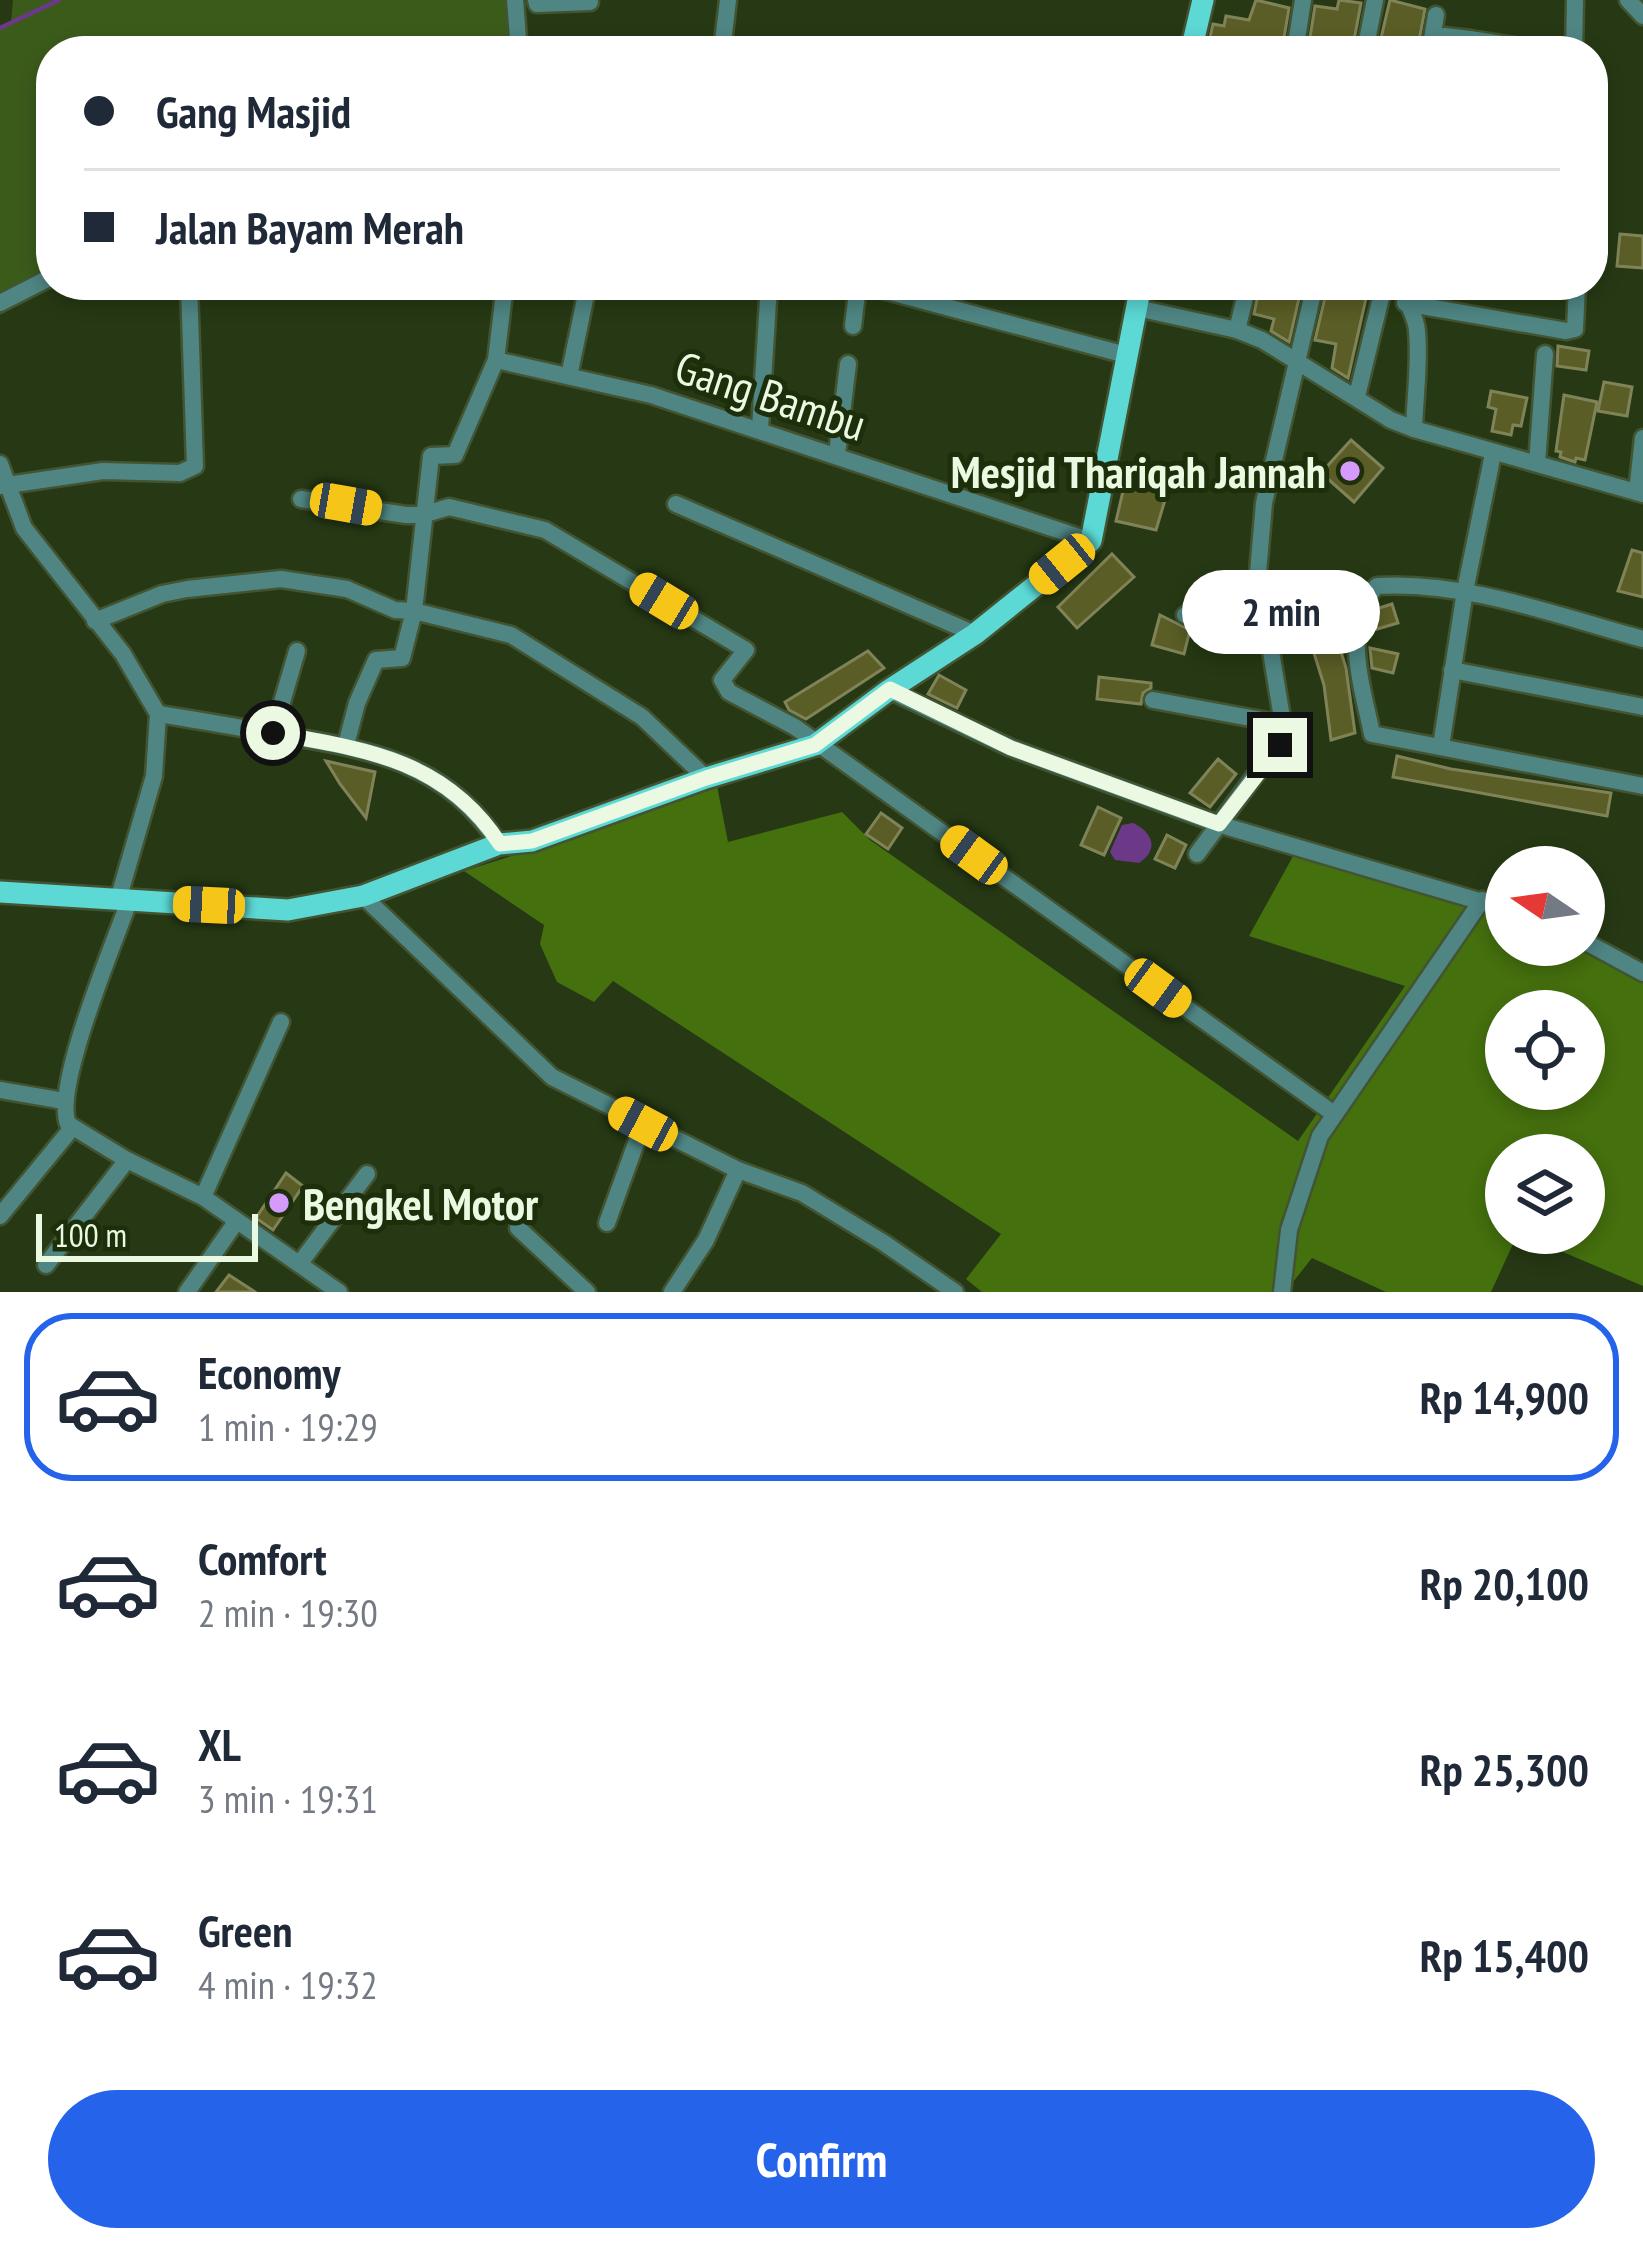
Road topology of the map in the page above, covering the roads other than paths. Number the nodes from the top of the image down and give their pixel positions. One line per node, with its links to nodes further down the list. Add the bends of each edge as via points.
1 (515, 0): 12 (street)
2 (536, 0): 9 (street)
3 (728, 0): 13 (street)
4 (1203, 0): 14 (main road)
5 (1304, 0): 15 (street)
6 (1375, 0): 16 (street)
7 (1575, 0): 18 (street)
8 (1628, 0): 11 (street)
9 (590, 2)
10 (1436, 15): 17 (street)
11 (1643, 16)
12 (518, 36)
13 (724, 36)
14 (1195, 36)
15 (1297, 36)
16 (1368, 36)
17 (1432, 36)
18 (1574, 36)
19 (36, 285): 34 (street)
20 (189, 300): 51 (street, via 195,466)
21 (503, 300): 39 (street)
22 (585, 300): 42 (street)
23 (768, 300): 44 (street)
24 (856, 300): 35 (street)
25 (920, 300): 38 (street)
26 (1139, 300): 38 (main road)
27 (1156, 300): 36 (street)
28 (1244, 300): 36 (street)
29 (1313, 300): 40 (street)
30 (1380, 300): 43 (street)
31 (1408, 300): 45 (street, via 1418,334)
32 (1430, 300): 33 (street, via 1566,332 1575,329)
33 (1577, 300)
34 (0, 303)
35 (853, 326)
36 (1237, 330): 40 (street)
37 (1546, 354): 49 (street)
38 (1126, 355): 56 (main road)
39 (496, 360): 42 (street, Gang Bambu); 55 (street, via 455,455 431,456)
40 (1299, 361): 43 (street); 63 (street, via 1264,502 1258,573)
41 (848, 364): 47 (street)
42 (569, 376): 44 (street, Gang Bambu)
43 (1358, 396): 45 (street)
44 (760, 429): 47 (street, Gang Bambu)
45 (1414, 429): 48 (street)
46 (1643, 438): 52 (street)
47 (837, 454): 56 (street, Gang Bambu)
48 (1493, 454): 49 (street); 57 (street)
49 (1537, 463): 52 (street)
50 (0, 464): 51 (street)
51 (3, 486): 60 (street)
52 (1640, 493)
53 (301, 500): 55 (street)
54 (676, 504): 61 (street)
55 (422, 515): 58 (street); 73 (street, via 448,507 545,530 746,650 720,683)
56 (1091, 541): 61 (main road)
57 (1465, 591): 62 (street); 65 (street); 74 (street, via 1377,586 1365,597 1357,634 1372,734)
58 (414, 611): 60 (street, via 281,579 162,594); 72 (street, via 402,658 376,660); 75 (street, via 511,635 642,717)
59 (1185, 615): 63 (street)
60 (95, 621): 69 (street)
61 (975, 634): 66 (main road)
62 (1643, 639)
63 (1268, 641): 70 (street)
64 (297, 652): 71 (street)
65 (1452, 670): 68 (street); 74 (street)
66 (890, 689): 73 (main road); 77 (street, via 1011,748)
67 (1153, 700): 70 (street)
68 (1643, 707)
69 (158, 714): 71 (street); 83 (street, via 154,776)
70 (1283, 724): 77 (street, via 1280,745)
71 (273, 733): 72 (street)
72 (346, 745): 78 (street, via 402,761 454,791)
73 (815, 745): 75 (main road); 90 (street)
74 (1442, 746): 76 (street)
75 (706, 778): 78 (main road, via 532,841)
76 (1643, 786)
77 (1219, 824): 79 (street); 82 (street)
78 (500, 844): 81 (main road)
79 (1197, 854)
80 (0, 892): 83 (main road)
81 (363, 896): 83 (main road, via 288,910); 91 (street, via 552,1077)
82 (1482, 899): 84 (street); 90 (street)
83 (123, 900): 89 (street)
84 (1485, 900)
85 (1605, 952): 86 (street)
86 (1643, 973)
87 (281, 1022): 96 (street)
88 (0, 1090): 89 (street)
89 (64, 1101): 92 (street)
90 (1334, 1114): 108 (street, via 1289,1230)
91 (643, 1124): 94 (street); 99 (street)
92 (72, 1128): 93 (street); 97 (street)
93 (127, 1160): 96 (street); 102 (street)
94 (738, 1170): 106 (street); 107 (street, via 802,1193)
95 (367, 1174): 101 (street)
96 (203, 1197): 98 (street)
97 (0, 1216)
98 (236, 1222): 101 (street); 103 (street)
99 (607, 1222)
100 (518, 1228): 105 (street)
101 (300, 1264): 104 (street)
102 (46, 1265)
103 (187, 1292)
104 (339, 1292)
105 (587, 1292)
106 (672, 1292)
107 (955, 1292)
108 (1282, 1292)

